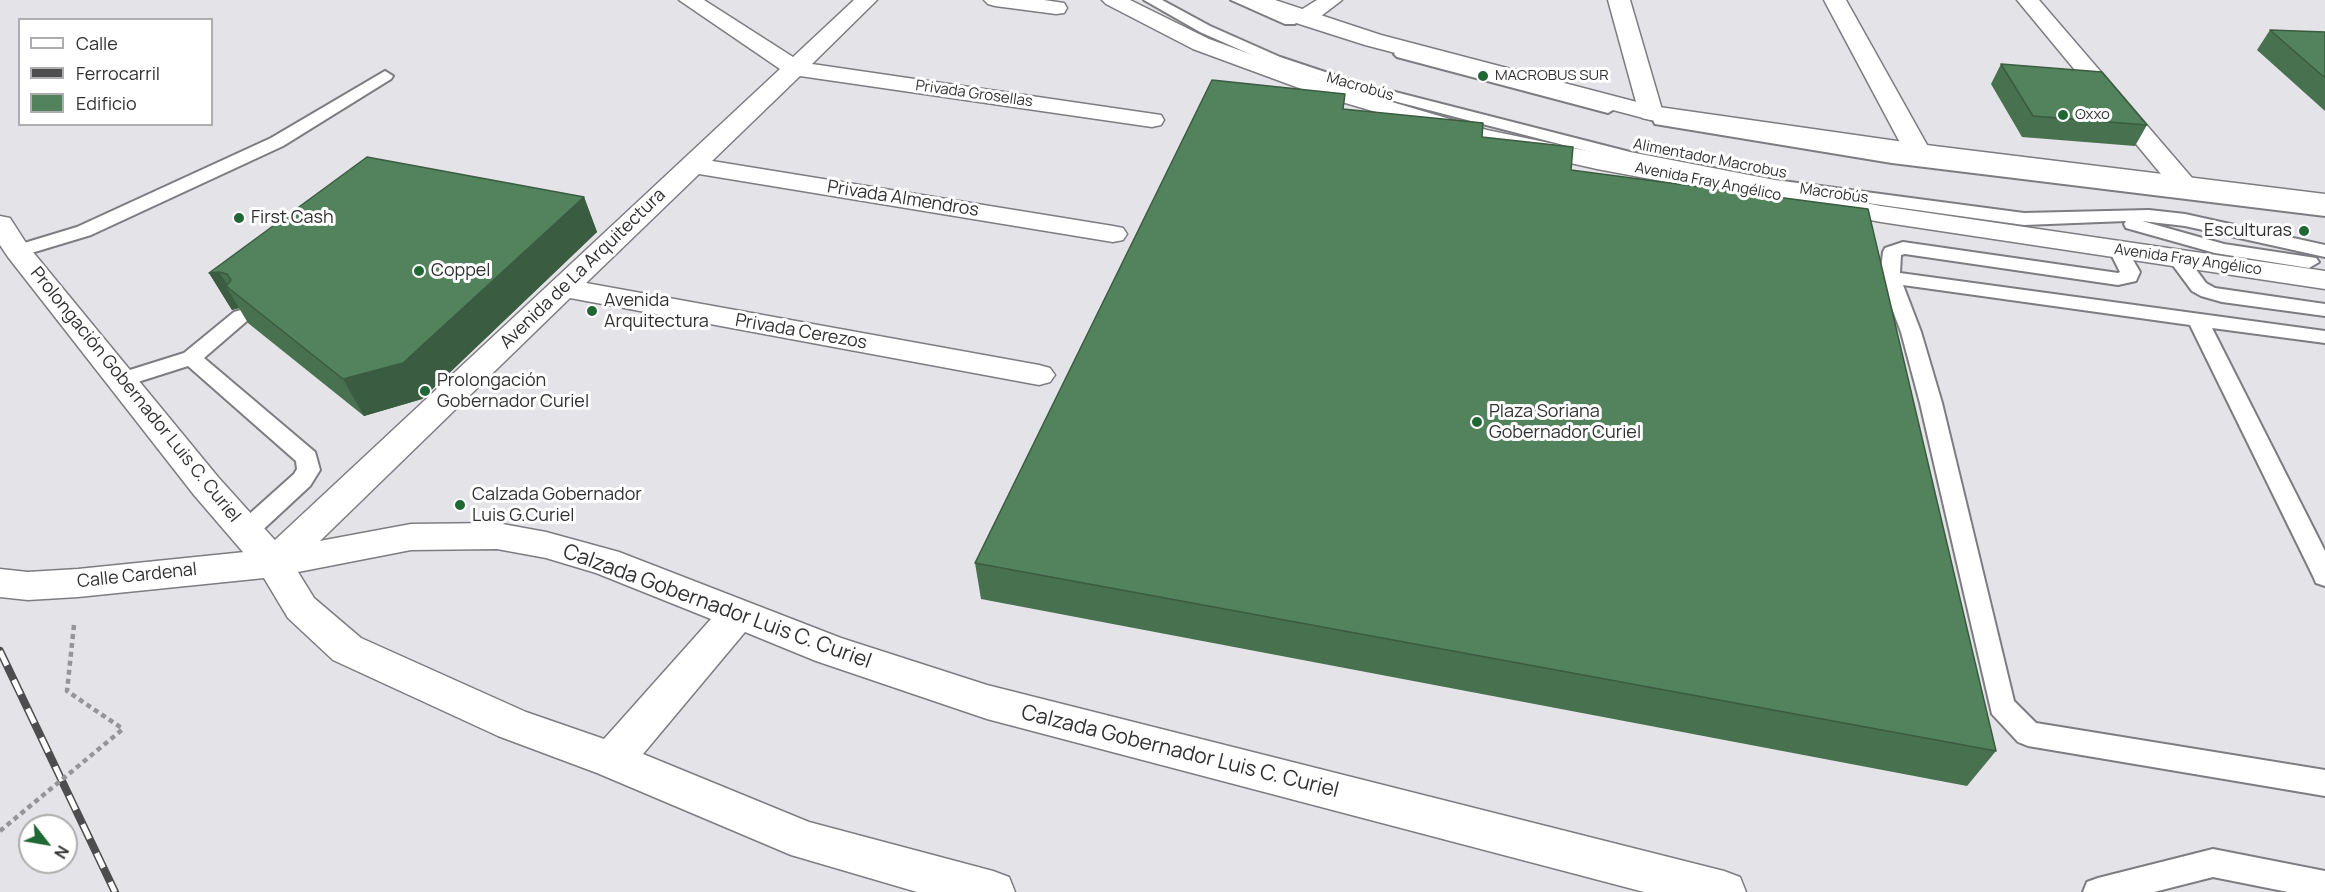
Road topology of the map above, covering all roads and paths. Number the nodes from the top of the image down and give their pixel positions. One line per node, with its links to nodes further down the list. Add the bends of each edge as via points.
1 (690, 0): 15 (street)
2 (866, 0): 15 (street, Avenida de La Arquitectura)
3 (995, 0): 13 (street)
4 (1113, 0): 27 (street, Avenida Fray Angélico, via 1212,48 1326,90 1482,136 1869,212)
5 (1151, 0): 24 (lane, Macrobús, via 1275,60 1346,84 1629,157 1775,185 2024,219)
6 (1182, 0): 24 (lane, Alimentador Macrobus, via 1284,47 1508,116 1777,173)
7 (1238, 0): 23 (lane, via 1286,20 1445,66 1672,123 1892,158)
8 (1258, 0): 14 (street)
9 (1331, 0): 14 (street)
10 (1619, 0): 17 (street)
11 (1835, 0): 19 (street)
12 (2028, 0): 21 (street)
13 (1056, 8)
14 (1304, 18): 17 (street, via 1499,75)
15 (795, 68): 18 (street, Privada Grosellas); 20 (street, Avenida de La Arquitectura)
16 (385, 76): 28 (lane, via 277,142 84,231)
17 (1651, 113): 19 (street)
18 (1152, 120)
19 (1918, 152): 21 (street)
20 (693, 165): 26 (street, Privada Almendros); 34 (street, Avenida de La Arquitectura)
21 (2184, 185): 22 (street)
22 (2325, 202)
23 (2325, 211)
24 (2108, 216): 29 (lane, Macrobús, via 2149,215 2184,220); 31 (lane, Alimentador Macrobus, via 2222,249)
25 (0, 224): 28 (street, Prolongación Gobernador Luis C. Curiel)
26 (1113, 234)
27 (2118, 250): 30 (street, Avenida Fray Angélico); 32 (lane, via 2129,277 2118,279 1903,248 1892,252)
28 (18, 251): 41 (street, Prolongación Gobernador Luis C. Curiel)
29 (2325, 251)
30 (2179, 260): 33 (street, Avenida Fray Angélico); 35 (lane, via 2199,287 2208,292)
31 (2325, 264)
32 (1890, 277): 37 (lane); 49 (lane, via 1931,403 2002,706 2028,734)
33 (2325, 280)
34 (563, 288): 40 (street, Privada Cerezos); 43 (street, Avenida de La Arquitectura)
35 (2325, 310)
36 (241, 316): 39 (lane)
37 (2197, 318): 38 (lane); 44 (lane)
38 (2325, 337)
39 (191, 358): 41 (lane); 42 (lane, via 307,458 309,470 303,480)
40 (1039, 375)
41 (122, 380): 42 (street, Prolongación Gobernador Luis C. Curiel)
42 (246, 531): 43 (street, Prolongación Gobernador Luis C. Curiel)
43 (274, 563): 45 (street, Calle Cardenal); 47 (street, Calzada Gobernador Luis C. Curiel, via 411,537 497,536 606,562); 48 (street, via 301,609 347,649 512,724)
44 (2325, 576)
45 (78, 583): 46 (street, Calle Cardenal); 50 (path, bridge, via 67,691 123,729)
46 (0, 584)
47 (738, 614): 48 (street); 53 (street, Calzada Gobernador Luis C. Curiel, via 830,650 987,702)
48 (612, 760): 52 (street, via 806,841)
49 (2325, 783)
50 (0, 831)
51 (2325, 885): 54 (lane, via 2213,863)
52 (993, 892)
53 (1724, 892)
54 (2098, 892)

